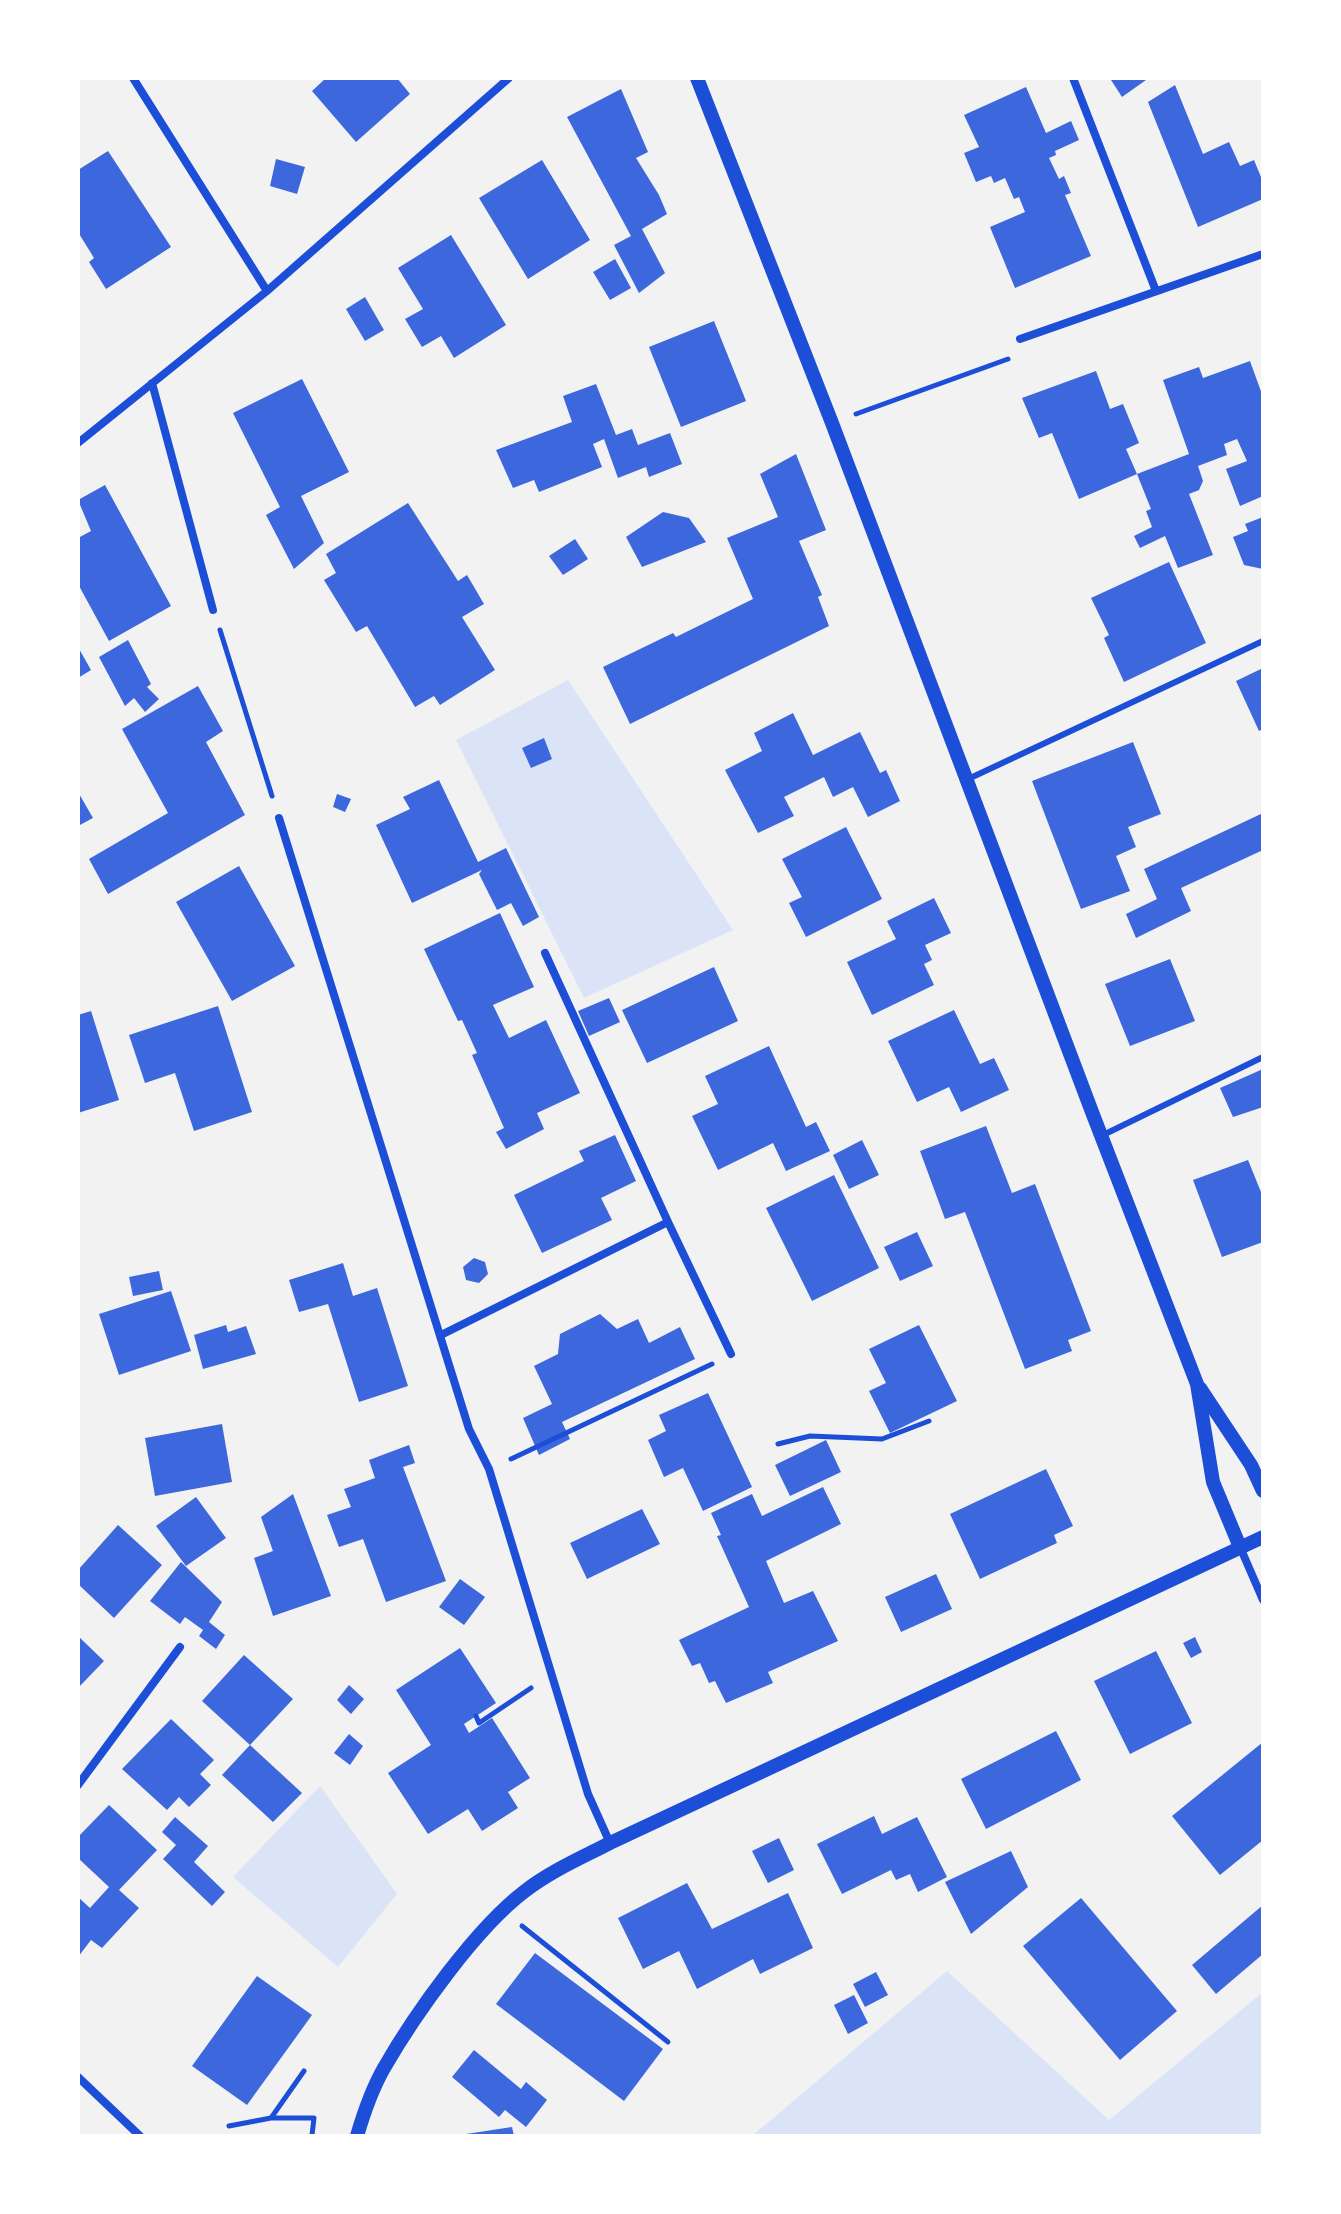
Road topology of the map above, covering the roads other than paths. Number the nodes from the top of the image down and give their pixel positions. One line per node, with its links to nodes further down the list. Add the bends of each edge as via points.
1 (133, 78): 6 (street)
2 (509, 78): 6 (street)
3 (697, 78): 13 (street)
4 (1073, 78): 7 (street)
5 (1263, 254): 7 (street)
6 (267, 291): 9 (street)
7 (1156, 291): 8 (street)
8 (1020, 339)
9 (152, 383): 10 (street); 11 (street)
10 (78, 443)
11 (213, 610)
12 (1263, 641): 13 (lane)
13 (966, 780): 17 (street)
14 (279, 818): 19 (street)
15 (545, 953): 18 (street)
16 (1263, 1057): 17 (lane)
17 (1101, 1136): 21 (street)
18 (668, 1222): 19 (street); 20 (street)
19 (441, 1335): 28 (street, via 469,1429 489,1469 588,1794)
20 (731, 1354)
21 (1197, 1384): 22 (street); 24 (street, via 1213,1482)
22 (1263, 1491)
23 (1263, 1537): 24 (street)
24 (1240, 1547): 25 (street); 28 (street)
25 (1263, 1600)
26 (180, 1647): 27 (street)
27 (78, 1785)
28 (610, 1843): 31 (street, via 524,1892 464,1954 384,2068)
29 (78, 2077): 30 (street)
30 (140, 2136)
31 (357, 2136)

